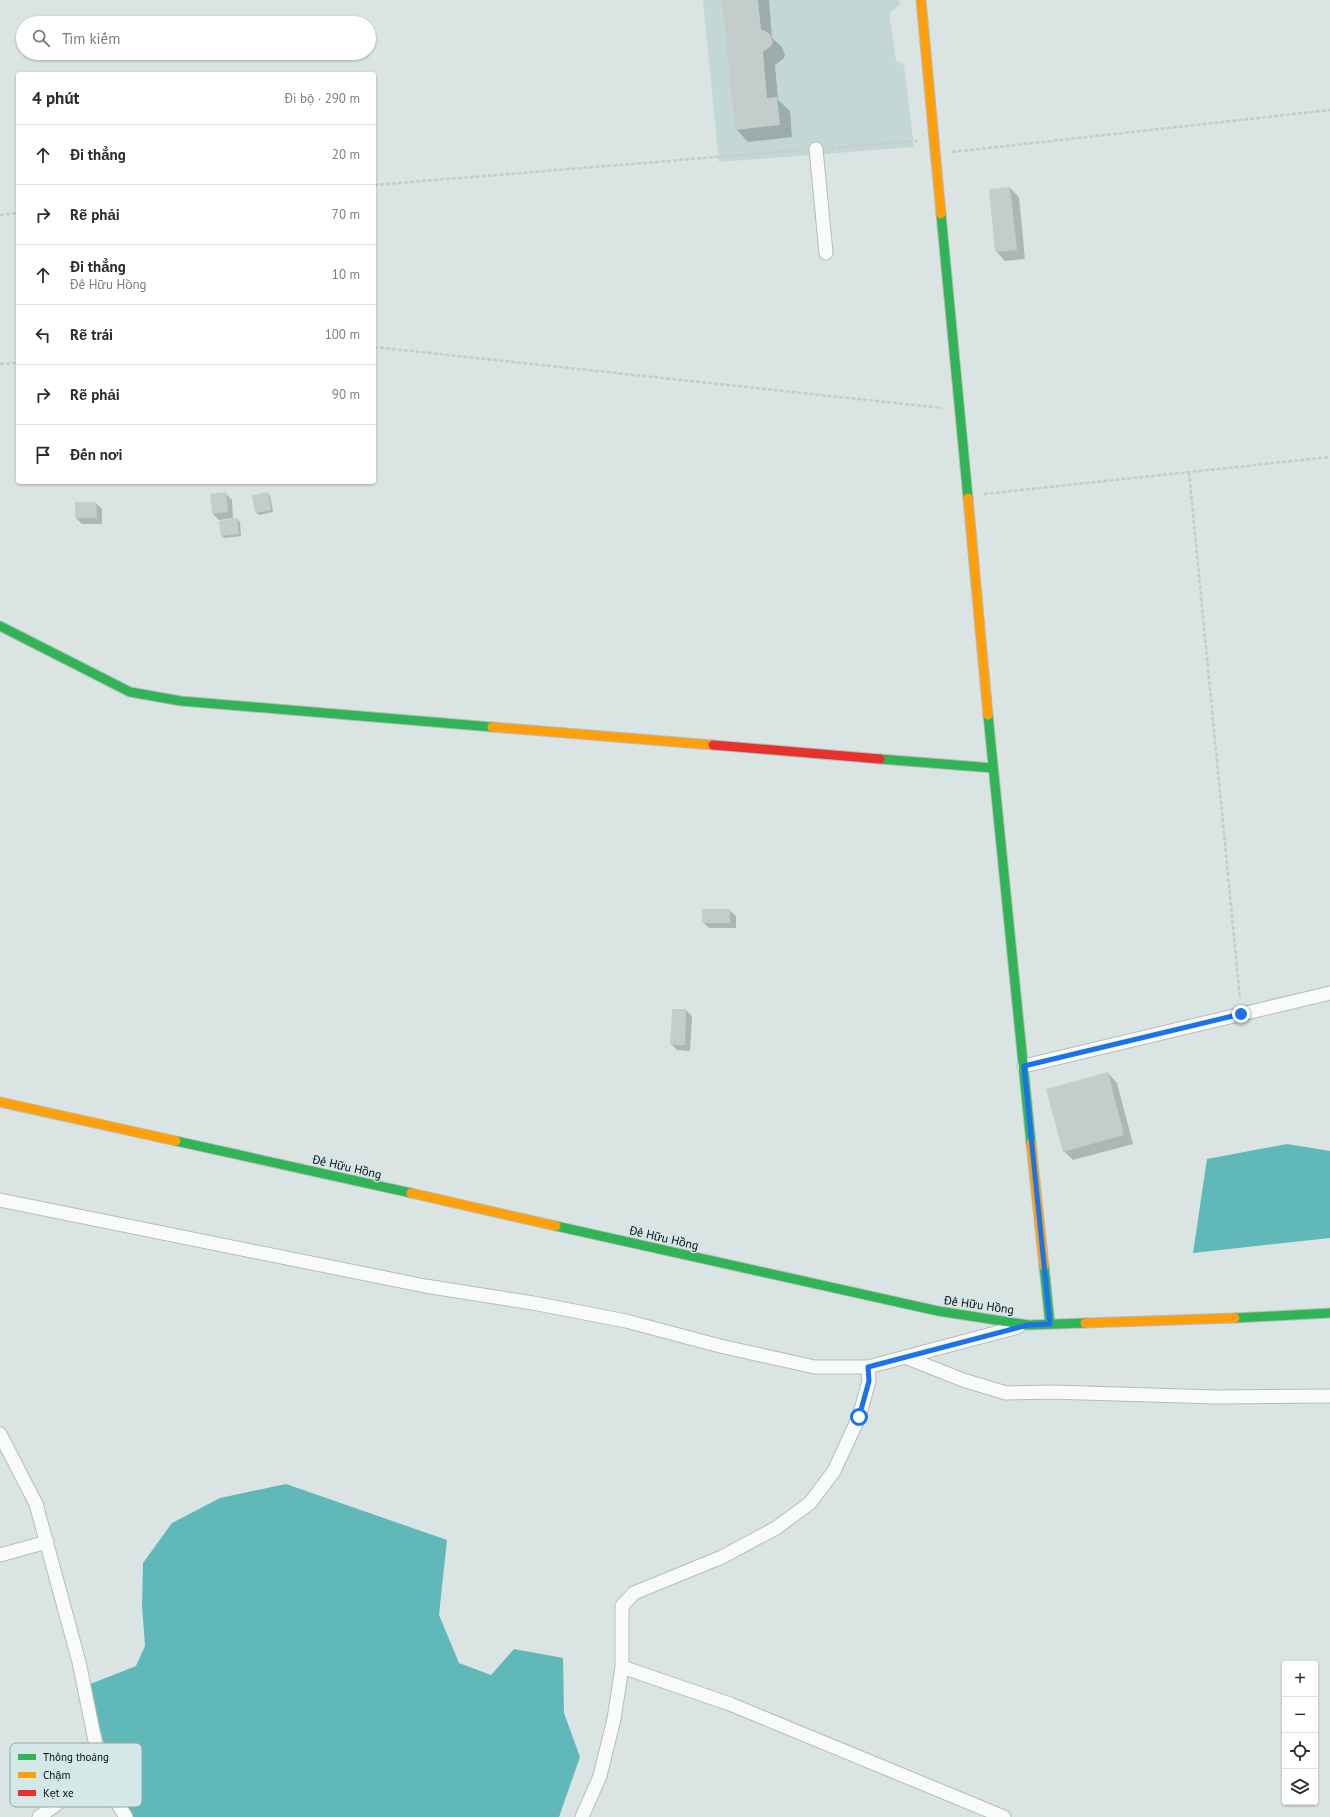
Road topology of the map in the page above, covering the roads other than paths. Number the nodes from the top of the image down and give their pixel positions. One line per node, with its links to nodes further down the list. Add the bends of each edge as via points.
1 (921, 0): 5 (street)
2 (816, 149): 3 (street)
3 (826, 253)
4 (0, 626): 5 (street, via 130,692 181,702)
5 (993, 768): 7 (street)
6 (1330, 993): 7 (street)
7 (1024, 1066): 11 (street)
8 (0, 1102): 12 (street, Đê Hữu Hồng, via 938,1311)
9 (0, 1200): 14 (street, via 425,1286 626,1321 720,1346 815,1367)
10 (1330, 1313): 11 (street, Đê Hữu Hồng)
11 (1050, 1324): 12 (street, Đê Hữu Hồng)
12 (1028, 1325): 13 (street)
13 (905, 1357): 14 (street); 15 (street, via 963,1380 1006,1392 1216,1397)
14 (868, 1367): 19 (street, via 869,1381 859,1417 834,1471 810,1503 776,1528 722,1557 634,1593 622,1606)
15 (1330, 1396)
16 (0, 1434): 17 (street, via 36,1504)
17 (47, 1542): 18 (street); 20 (street, via 79,1662)
18 (0, 1554)
19 (622, 1666): 25 (street, via 614,1719 600,1776); 26 (street, via 730,1704)
20 (95, 1743)
21 (53, 1807): 23 (street)
22 (120, 1807): 24 (street)
23 (39, 1817)
24 (126, 1817)
25 (582, 1817)
26 (1004, 1817)

